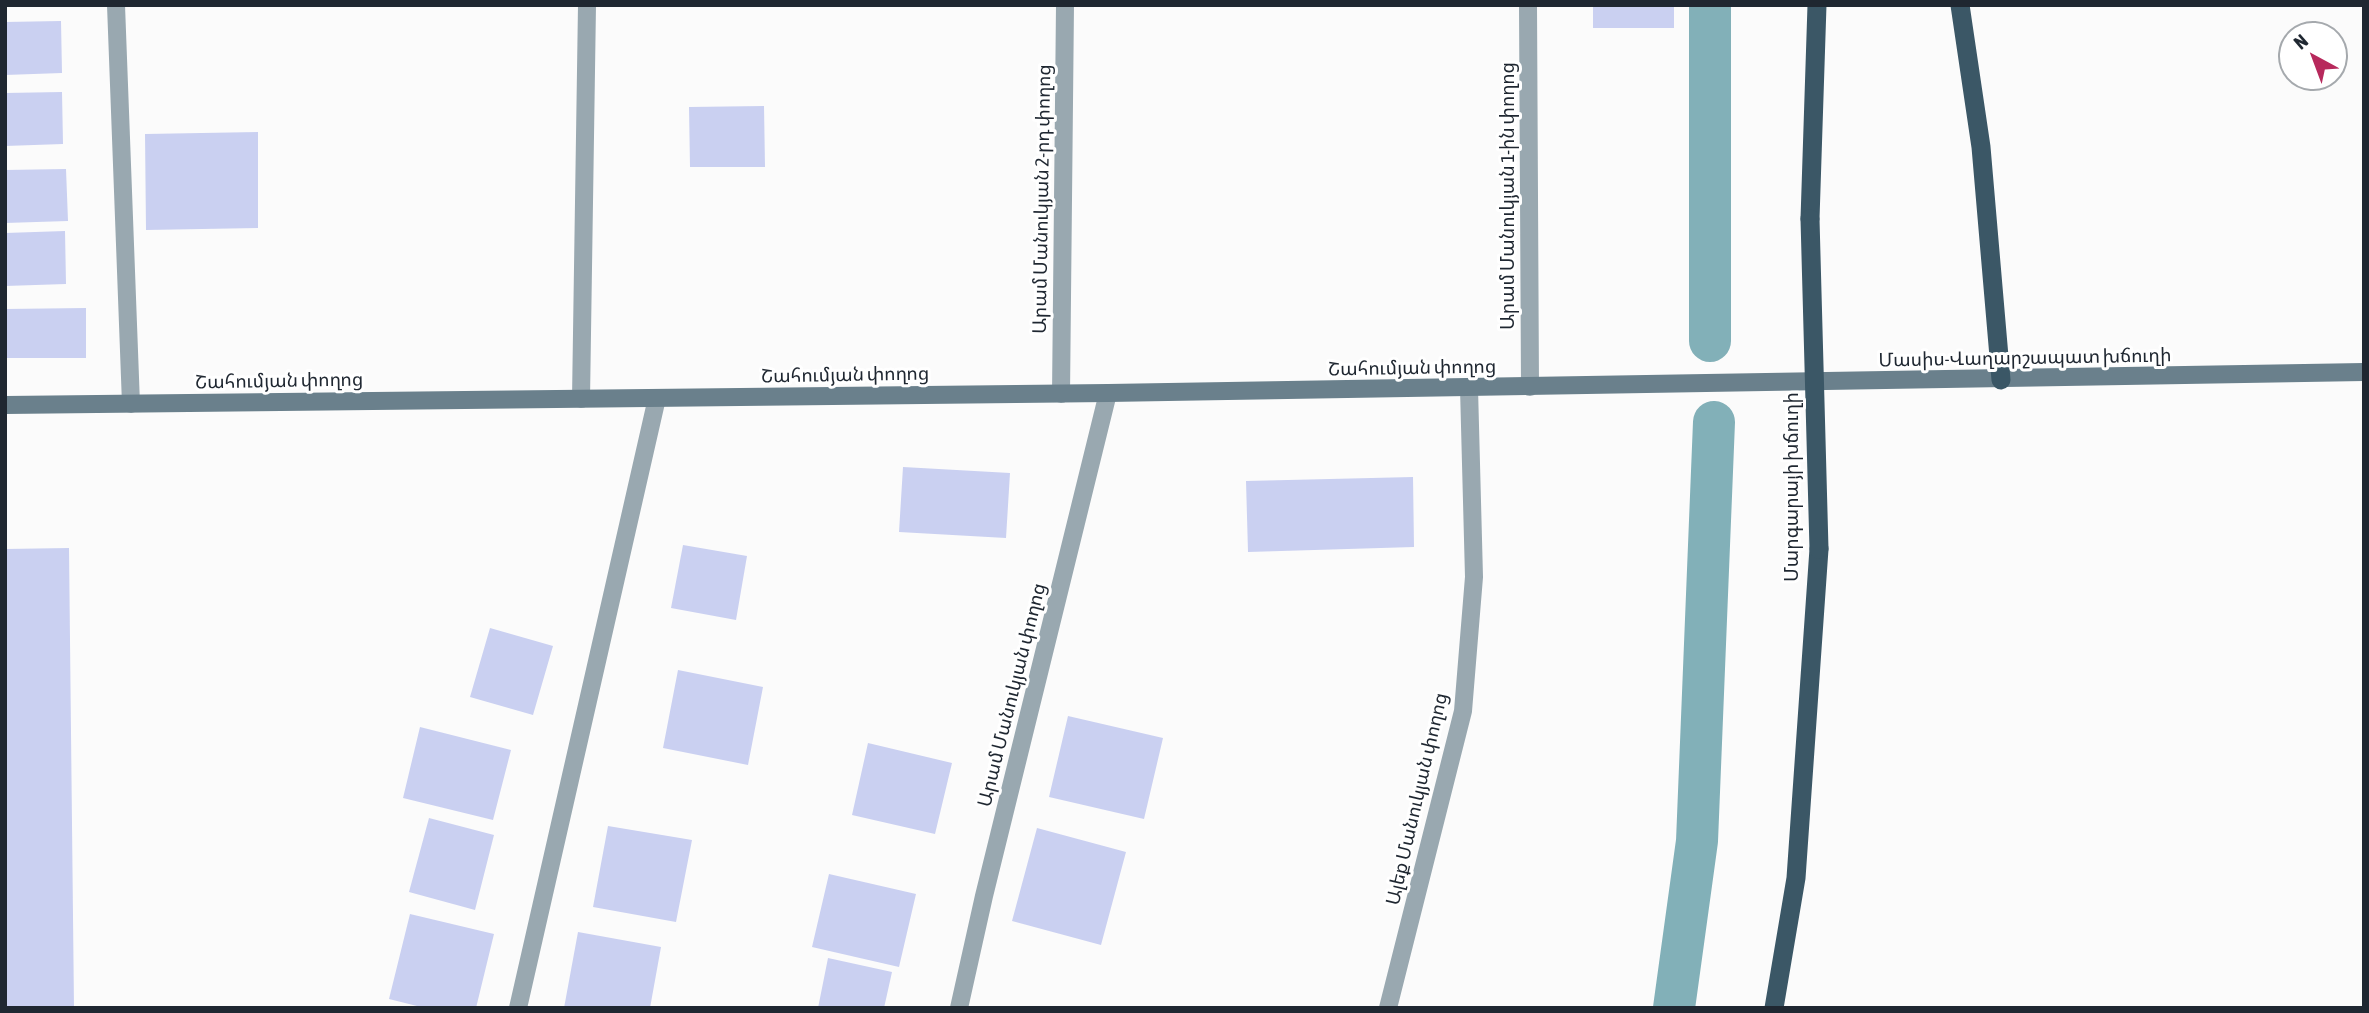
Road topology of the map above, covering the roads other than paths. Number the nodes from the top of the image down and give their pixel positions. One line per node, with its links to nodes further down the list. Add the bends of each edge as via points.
1 (116, 5): 16 (street)
2 (587, 5): 15 (street)
3 (1065, 5): 13 (street, Արամ Մանուկյան 2-րդ փողոց)
4 (1528, 5): 10 (street, Արամ Մանուկյան 1-ին փողոց)
5 (1818, 5): 21 (highway, Մարգարայի խճուղի, bridge, via 1810,219 1819,550 1796,878)
6 (1960, 5): 8 (highway, via 1981,147)
7 (2364, 372): 8 (main road, Մասիս-Վաղարշապատ խճուղի)
8 (2001, 380): 9 (main road, Մասիս-Վաղարշապատ խճուղի)
9 (1686, 384): 10 (main road, Շահումյան փողոց)
10 (1530, 387): 11 (main road, Շահումյան փողոց)
11 (1469, 388): 12 (main road, Շահումյան փողոց); 20 (street, Ալեք Մանուկյան փողոց, via 1474,576 1463,711)
12 (1108, 393): 13 (main road, Շահումյան փողոց); 19 (street, Արամ Մանուկյան փողոց)
13 (1060, 394): 14 (main road, Շահումյան փողոց)
14 (657, 398): 15 (main road, Շահումյան փողոց); 18 (street)
15 (581, 399): 16 (main road, Շահումյան փողոց)
16 (131, 404): 17 (main road, Շահումյան փողոց)
17 (5, 405)
18 (517, 1008)
19 (960, 1008)
20 (1388, 1008)
21 (1774, 1008)

